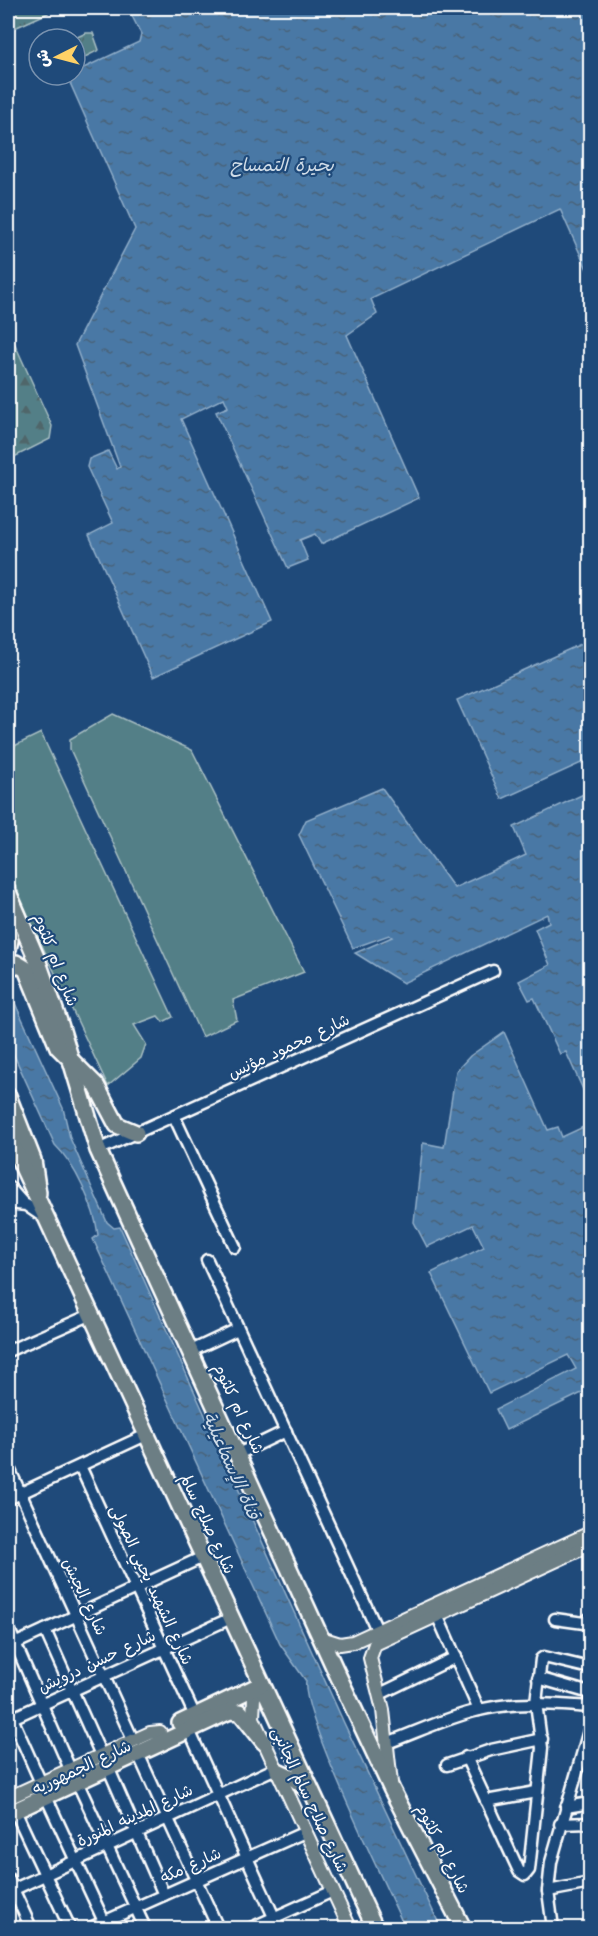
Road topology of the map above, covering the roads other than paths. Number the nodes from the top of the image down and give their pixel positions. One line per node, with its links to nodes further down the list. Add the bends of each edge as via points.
1 (8, 892): 5 (highway, شارع ام كلثوم, via 38,962)
2 (8, 929): 3 (highway)
3 (8, 958): 5 (highway, via 26,969 54,1040)
4 (493, 971): 7 (street, شارع محمود مؤنس)
5 (72, 1062): 8 (highway, via 96,1085 117,1125); 10 (highway, شارع ام كلثوم)
6 (8, 1096): 13 (highway, via 33,1160)
7 (174, 1116): 8 (street, شارع محمود مؤنس); 14 (street)
8 (136, 1133): 10 (street, شارع محمود مؤنس)
9 (8, 1135): 13 (highway, شارع صلاح سالم)
10 (98, 1150): 19 (highway, شارع ام كلثوم)
11 (8, 1186): 13 (street)
12 (8, 1203): 13 (street)
13 (31, 1204): 16 (highway, شارع صلاح سالم, via 45,1218)
14 (235, 1247)
15 (207, 1260): 17 (street)
16 (90, 1315): 18 (street); 21 (highway, شارع صلاح سالم)
17 (238, 1329): 19 (street); 20 (street)
18 (8, 1351)
19 (191, 1351): 22 (highway, شارع ام كلثوم)
20 (286, 1431): 22 (street); 38 (street)
21 (146, 1435): 24 (street); 29 (highway, شارع صلاح سالم)
22 (238, 1454): 39 (highway, شارع ام كلثوم)
23 (8, 1466): 25 (street, شارع الجيش)
24 (80, 1466): 25 (street); 30 (street, شارع الشهيد يحيي الصولى)
25 (20, 1493): 26 (street); 31 (street, شارع الجيش)
26 (8, 1499)
27 (591, 1533): 38 (main road)
28 (591, 1545): 32 (main road)
29 (203, 1557): 30 (street); 33 (highway, شارع صلاح سالم)
30 (136, 1587): 31 (street); 41 (street, شارع الشهيد يحيي الصولى)
31 (76, 1615): 37 (street); 44 (street, شارع الجيش)
32 (437, 1615): 42 (street); 49 (main road, via 373,1647 370,1662)
33 (231, 1618): 41 (street, شارع حسن درويش); 46 (highway, شارع صلاح سالم)
34 (591, 1618): 35 (street, via 584,1623)
35 (555, 1619)
36 (8, 1627): 40 (street)
37 (45, 1630): 40 (street); 47 (street)
38 (377, 1630): 39 (main road, via 346,1644)
39 (321, 1638): 72 (highway, شارع ام كلثوم)
40 (11, 1645): 51 (street)
41 (164, 1648): 44 (street, شارع حسن درويش); 55 (street, شارع الشهيد يحيي الصولى)
42 (456, 1657): 49 (street); 53 (street)
43 (591, 1668): 45 (street, via 542,1657)
44 (104, 1676): 47 (street, شارع حسن درويش); 59 (street, شارع الجيش)
45 (538, 1678): 48 (street); 50 (street)
46 (262, 1684): 55 (highway, شارع الجمهوريه); 60 (main road, شارع صلاح سالم الجانبى, via 252,1711); 76 (highway, شارع صلاح سالم)
47 (72, 1690): 51 (street, شارع حسن درويش); 62 (street)
48 (591, 1693)
49 (380, 1694): 61 (main road)
50 (536, 1703): 52 (street); 53 (street); 58 (street)
51 (42, 1704): 54 (street, شارع حسن درويش); 67 (street)
52 (590, 1705): 56 (street)
53 (479, 1710): 61 (street)
54 (9, 1715): 70 (street)
55 (192, 1723): 57 (highway, شارع الجمهوريه); 60 (highway, شارع الجمهوريه, via 237,1711); 74 (street, شارع الشهيد يحيي الصولى)
56 (590, 1727): 65 (street)
57 (163, 1737): 59 (main road, شارع الجمهوريه, via 150,1733); 64 (main road, شارع الجمهوريه, via 160,1751); 75 (highway, شارع الجمهوريه); 81 (highway, شارع الجمهوريه)
58 (542, 1739): 63 (street); 73 (street)
59 (133, 1740): 62 (main road, شارع الجمهوريه)
60 (264, 1742): 68 (main road, شارع صلاح سالم الجانبى)
61 (387, 1743): 72 (main road)
62 (101, 1755): 67 (main road, شارع الجمهوريه)
63 (466, 1757): 66 (street); 77 (street)
64 (141, 1760): 69 (main road, شارع الجمهوريه); 82 (street)
65 (585, 1763): 80 (street)
66 (447, 1765)
67 (70, 1769): 70 (main road, شارع الجمهوريه)
68 (277, 1769): 74 (street, شارع المدينه المنورة); 76 (highway); 86 (main road, شارع صلاح سالم الجانبى)
69 (111, 1774): 71 (main road, شارع الجمهوريه); 85 (street)
70 (41, 1783): 75 (main road, شارع الجمهوريه)
71 (80, 1788): 78 (main road, شارع الجمهوريه); 87 (street)
72 (392, 1790): 94 (highway, شارع ام كلثوم)
73 (536, 1792): 77 (street); 77 (street, via 529,1870 525,1875 519,1871)
74 (218, 1795): 82 (street, شارع المدينه المنورة); 88 (street, شارع الشهيد يحيي الصولى)
75 (8, 1797)
76 (314, 1797): 109 (highway, شارع صلاح سالم)
77 (486, 1801)
78 (49, 1803): 81 (main road, شارع الجمهوريه); 89 (street)
79 (591, 1803): 80 (street)
80 (566, 1807): 84 (street)
81 (11, 1817): 90 (street)
82 (167, 1818): 85 (street, شارع المدينه المنورة); 92 (street)
83 (591, 1823): 84 (street)
84 (560, 1824): 97 (street, via 550,1862)
85 (137, 1832): 87 (street, شارع المدينه المنورة); 98 (street)
86 (305, 1832): 88 (street, شارع مكه); 96 (main road, شارع صلاح سالم الجانبى)
87 (107, 1846): 89 (street, شارع المدينه المنورة); 99 (street)
88 (246, 1858): 92 (street, شارع مكه); 100 (street, شارع الشهيد يحيي الصولى)
89 (76, 1860): 90 (street, شارع المدينه المنورة); 101 (street)
90 (45, 1875): 95 (street, شارع المدينه المنورة); 103 (street)
91 (8, 1878): 95 (street)
92 (196, 1881): 98 (street, شارع مكه); 106 (street)
93 (591, 1883): 97 (street)
94 (441, 1888): 110 (highway); 111 (highway, شارع ام كلثوم)
95 (10, 1891): 102 (street)
96 (333, 1891): 100 (street); 108 (main road, شارع صلاح سالم الجانبى)
97 (548, 1891): 112 (street)
98 (164, 1895): 99 (street, شارع مكه)
99 (135, 1908): 101 (street, شارع مكه); 105 (street)
100 (276, 1923): 107 (street)
101 (106, 1925): 104 (street, شارع مكه)
102 (31, 1929)
103 (70, 1929)
104 (90, 1929)
105 (145, 1929)
106 (218, 1929)
107 (251, 1929)
108 (350, 1929)
109 (375, 1929)
110 (452, 1929)
111 (463, 1929)
112 (554, 1929)

